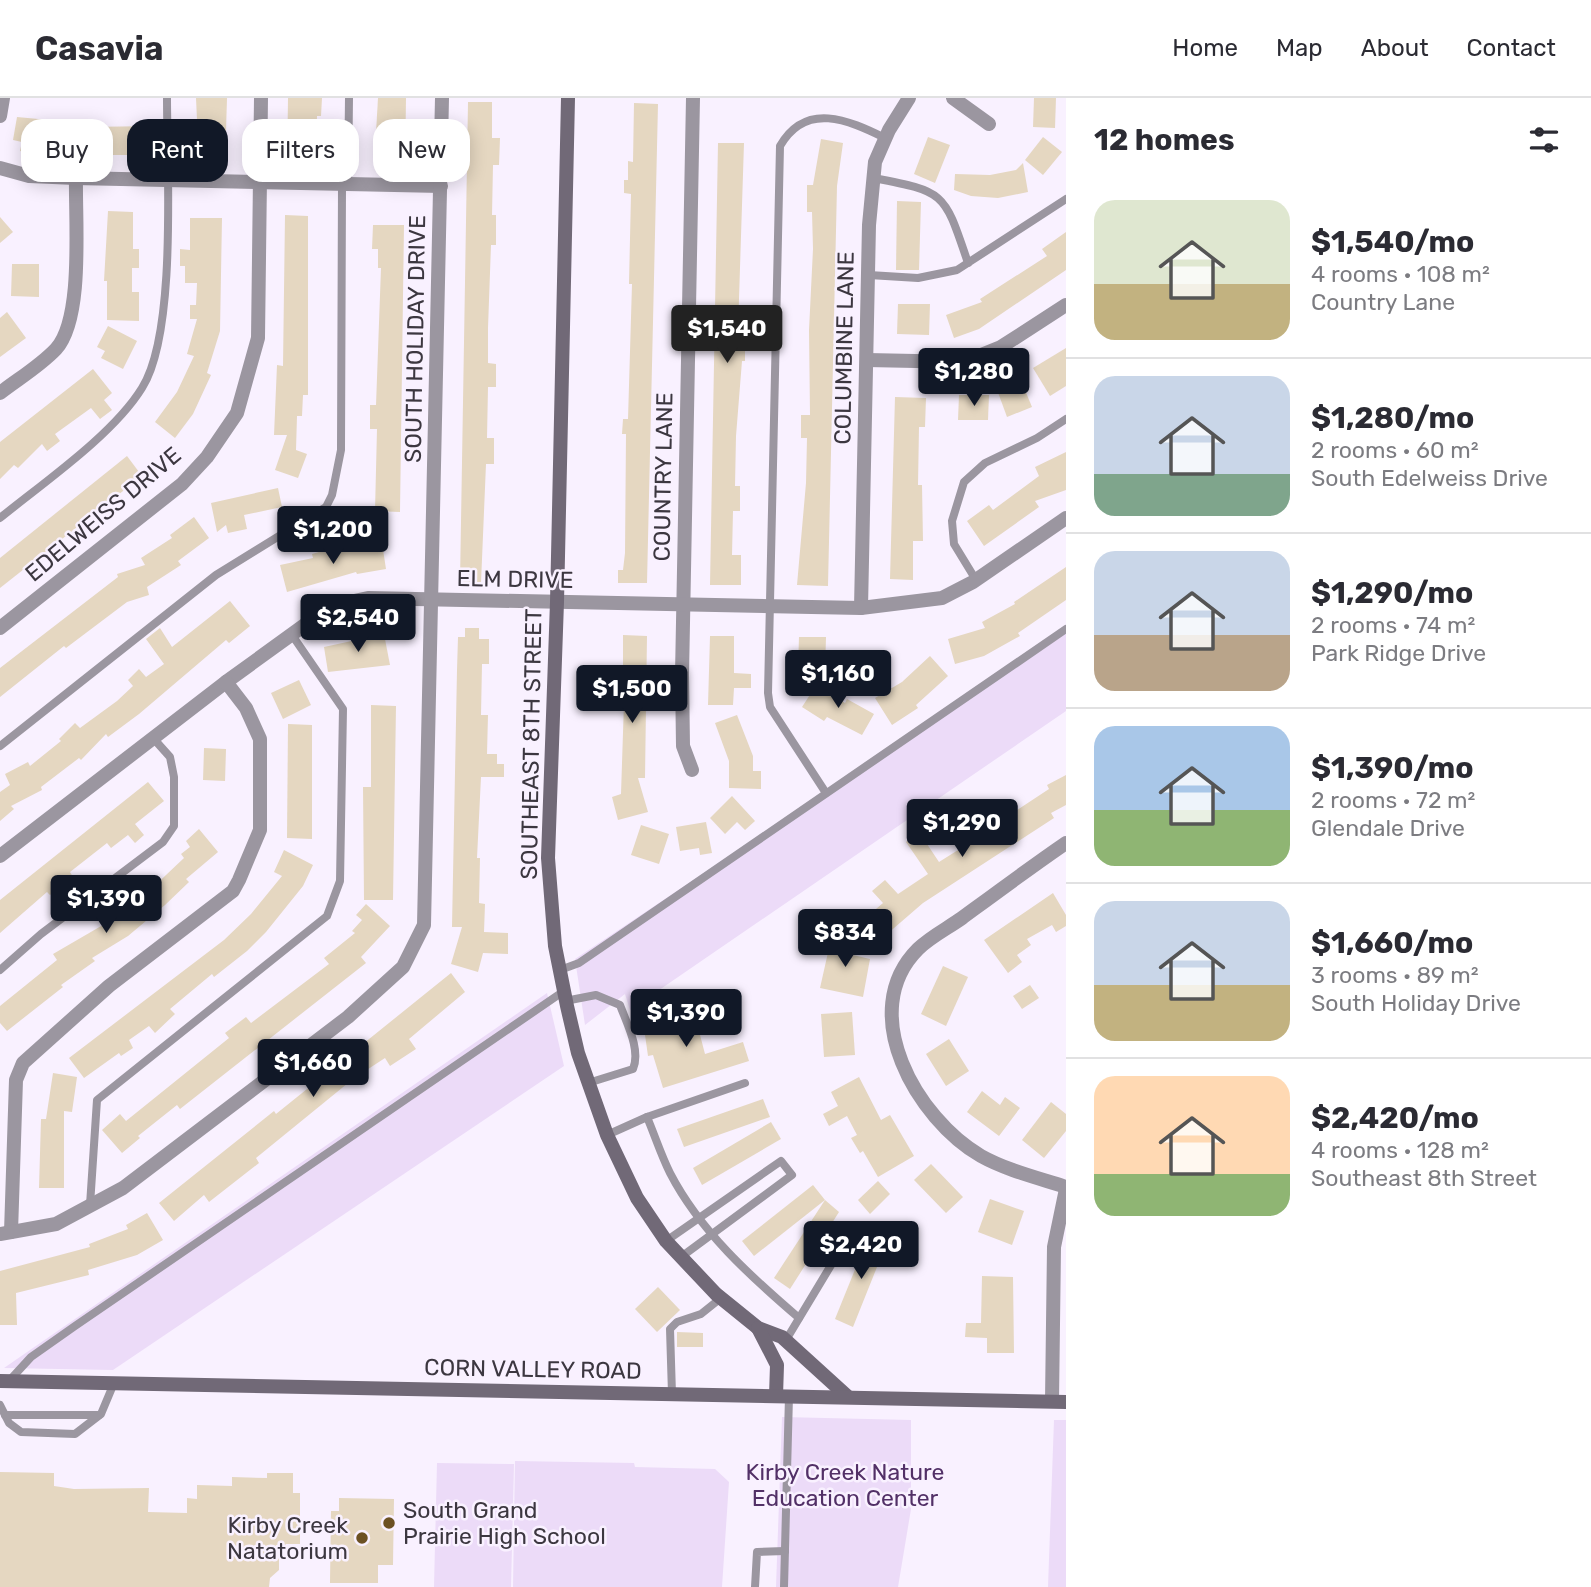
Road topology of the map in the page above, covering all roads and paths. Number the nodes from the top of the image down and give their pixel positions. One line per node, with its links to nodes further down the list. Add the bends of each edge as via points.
1 (4, 98): 10 (street)
2 (167, 98): 11 (lane)
3 (261, 98): 20 (street, EDELWEISS DRIVE)
4 (349, 98): 21 (lane)
5 (442, 98): 22 (street, SOUTH HOLIDAY DRIVE)
6 (568, 98): 34 (street, SOUTHEAST 8TH STREET)
7 (693, 98): 35 (street, COUNTRY LANE)
8 (909, 98): 13 (street, COLUMBINE LANE)
9 (953, 98): 12 (street)
10 (0, 116)
11 (167, 119)
12 (989, 124)
13 (885, 138): 16 (street, COLUMBINE LANE); 36 (lane, via 838,119 808,120 789,130 780,146)
14 (0, 168): 15 (street)
15 (21, 174)
16 (874, 178): 24 (lane, via 926,188 943,199); 25 (street, COLUMBINE LANE)
17 (76, 182): 28 (street, via 74,303 68,331 57,348)
18 (167, 182): 30 (lane, via 164,314 158,352 142,388 78,455)
19 (228, 182): 20 (street)
20 (260, 183): 21 (street); 38 (street, EDELWEISS DRIVE, via 258,338 237,413 182,484)
21 (345, 185): 22 (street); 43 (lane, via 341,450 326,507 216,575)
22 (441, 186): 33 (street, SOUTH HOLIDAY DRIVE)
23 (1066, 199): 24 (lane)
24 (968, 262): 25 (lane, via 957,270 918,278)
25 (869, 275): 27 (street, COLUMBINE LANE)
26 (1066, 305): 27 (street, via 1000,347 964,362)
27 (867, 360): 37 (street, COLUMBINE LANE)
28 (0, 393)
29 (1066, 419): 32 (lane, via 985,463 964,482 952,521 954,544)
30 (0, 517)
31 (1066, 517): 32 (street, ELM DRIVE)
32 (976, 580): 37 (street, ELM DRIVE, via 942,598)
33 (433, 600): 34 (street, ELM DRIVE); 40 (street, ELM DRIVE, via 368,598 331,606); 56 (street, SOUTH HOLIDAY DRIVE, via 424,925 403,967 348,1017 156,1163)
34 (557, 602): 35 (street, ELM DRIVE); 49 (street, SOUTHEAST 8TH STREET, via 548,858)
35 (684, 605): 36 (street, ELM DRIVE); 44 (street, COUNTRY LANE, via 682,746)
36 (770, 606): 37 (street, ELM DRIVE); 45 (lane, via 770,707)
37 (861, 608)
38 (0, 628)
39 (1066, 629): 45 (lane)
40 (292, 635): 41 (street, ELM DRIVE); 56 (lane, via 343,709 340,881 327,916 97,1100)
41 (226, 682): 42 (street, ELM DRIVE); 59 (street, via 246,708 260,738 260,830 233,891 108,986 23,1063 16,1080)
42 (153, 738): 47 (street, ELM DRIVE); 48 (lane, via 170,757 174,827 163,842)
43 (0, 746)
44 (692, 770)
45 (826, 793): 49 (lane, via 579,962)
46 (1066, 843): 55 (street, via 918,949 895,983 891,1013 894,1041 913,1084 930,1111 957,1138 982,1156)
47 (0, 856)
48 (0, 970)
49 (560, 970): 50 (street, SOUTHEAST 8TH STREET)
50 (565, 996): 51 (street, SOUTHEAST 8TH STREET); 51 (lane, via 596,995 620,1005 635,1051 633,1069); 67 (lane, via 84,1319)
51 (588, 1083): 54 (street, SOUTHEAST 8TH STREET)
52 (745, 1083): 53 (lane)
53 (647, 1118): 54 (lane); 57 (lane, via 671,1174)
54 (607, 1135): 61 (street, SOUTHEAST 8TH STREET, via 637,1198)
55 (1066, 1188): 72 (street, via 1054,1247)
56 (90, 1205): 59 (street, SOUTH HOLIDAY DRIVE, via 56,1224)
57 (701, 1218): 60 (lane); 60 (lane, via 781,1161 792,1175); 61 (lane)
58 (851, 1232): 64 (lane)
59 (6, 1233)
60 (712, 1234): 62 (lane); 64 (lane, via 750,1277)
61 (666, 1241): 62 (street, SOUTHEAST 8TH STREET)
62 (681, 1257): 63 (street, SOUTHEAST 8TH STREET)
63 (721, 1298): 65 (street, SOUTHEAST 8TH STREET); 69 (lane, via 670,1329)
64 (799, 1318): 66 (lane)
65 (758, 1328): 66 (street, SOUTHEAST 8TH STREET); 70 (street, SOUTHEAST 8TH STREET, via 777,1364)
66 (786, 1340): 71 (street, SOUTHEAST 8TH STREET)
67 (5, 1381): 68 (street, CORN VALLEY ROAD)
68 (114, 1383): 69 (street, CORN VALLEY ROAD); 75 (lane)
69 (672, 1394): 70 (street, CORN VALLEY ROAD)
70 (782, 1396): 71 (street, CORN VALLEY ROAD); 76 (lane)
71 (848, 1397): 72 (street, CORN VALLEY ROAD)
72 (1059, 1401)
73 (0, 1405): 74 (lane)
74 (5, 1415): 75 (lane); 75 (lane, via 21,1432 55,1435 75,1434)
75 (100, 1415)
76 (785, 1551): 77 (lane, via 757,1552); 78 (lane)
77 (755, 1587)
78 (784, 1587)

